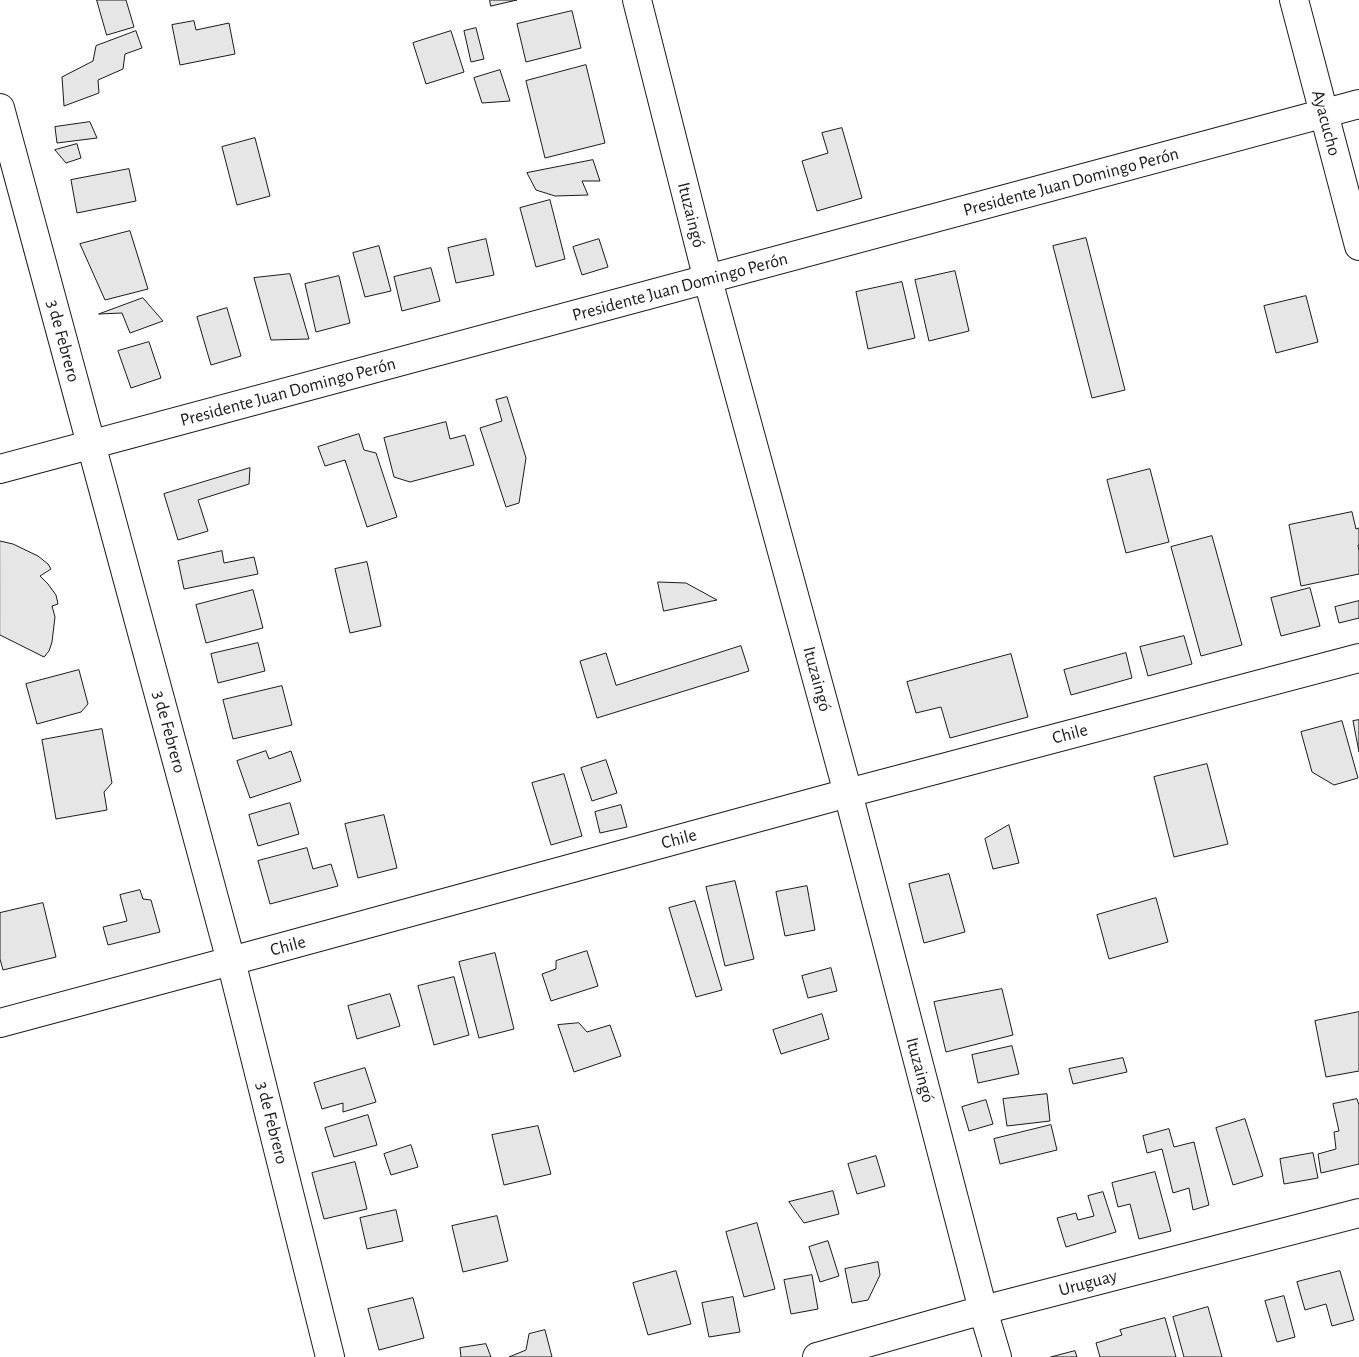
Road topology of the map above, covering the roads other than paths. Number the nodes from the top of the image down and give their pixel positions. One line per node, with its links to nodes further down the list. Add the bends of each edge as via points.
1 (637, 0): 7 (street, Ituzaingó)
2 (1294, 0): 5 (street, Ayacucho)
3 (1359, 104): 5 (street, Presidente Juan Domingo Perón)
4 (0, 108): 8 (street, 3 de Febrero)
5 (1324, 113): 6 (street, Ayacucho); 7 (street, Presidente Juan Domingo Perón)
6 (1359, 246)
7 (708, 280): 8 (street, Presidente Juan Domingo Perón); 11 (street, Ituzaingó)
8 (91, 445): 9 (street, Presidente Juan Domingo Perón); 12 (street, 3 de Febrero)
9 (0, 470)
10 (1359, 658): 11 (street, Chile)
11 (848, 793): 12 (street, Chile); 15 (street, Ituzaingó)
12 (231, 961): 13 (street, Chile); 16 (street, 3 de Febrero)
13 (0, 1023)
14 (1359, 1213): 15 (street, Uruguay)
15 (983, 1310): 17 (street, Uruguay); 18 (street, Ituzaingó)
16 (330, 1357)
17 (817, 1357)
18 (997, 1357)

